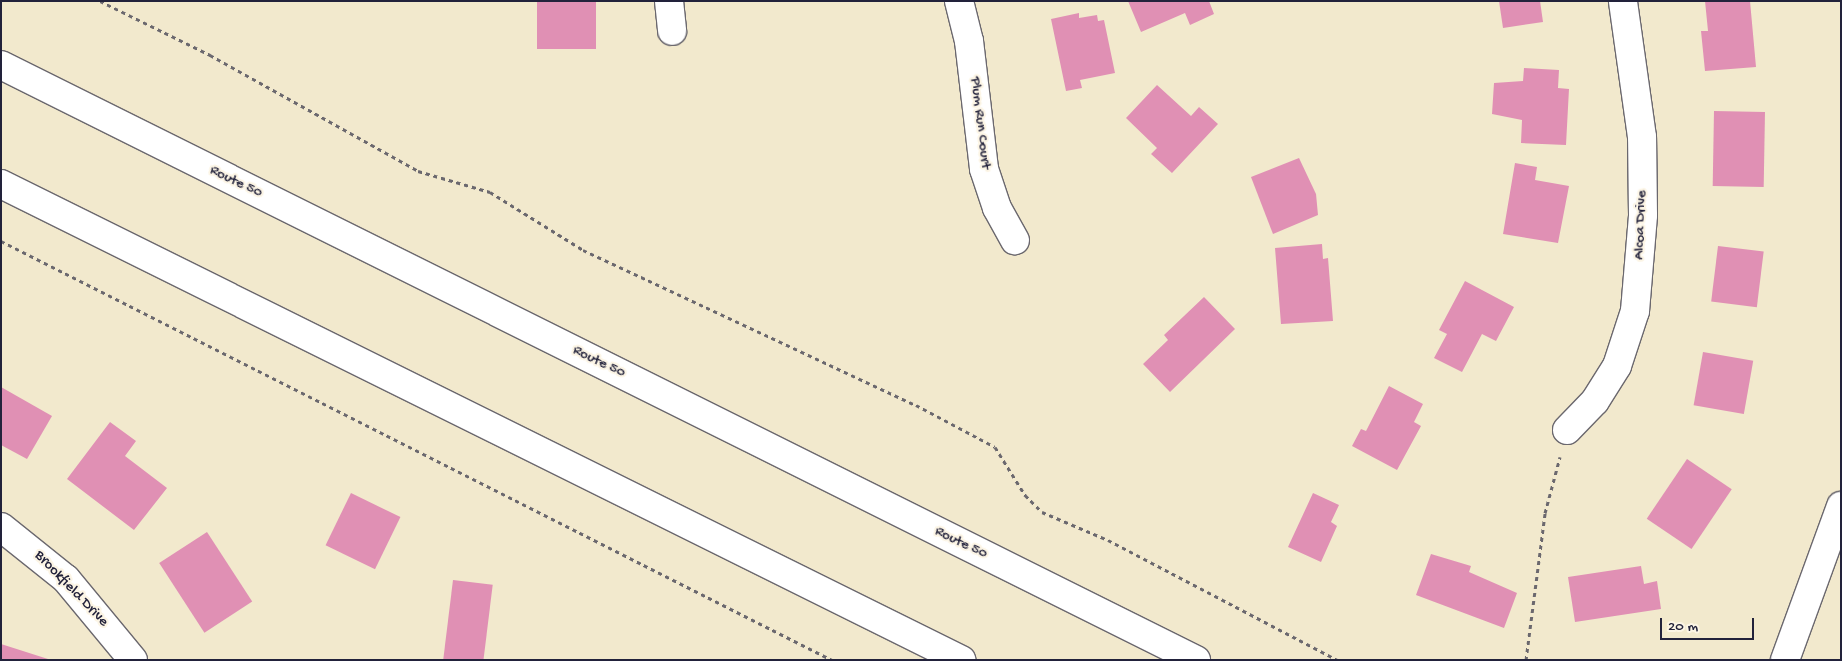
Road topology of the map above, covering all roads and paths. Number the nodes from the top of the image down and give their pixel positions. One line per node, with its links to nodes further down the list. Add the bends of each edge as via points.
1 (100, 1): 17 (path, via 193,46 418,171 490,192 583,250 925,409 996,448 1025,496 1042,512 1108,540)
2 (669, 1): 5 (main road)
3 (959, 1): 8 (main road, Plum Run Court, via 972,60 984,169 997,208)
4 (1622, 1): 10 (main road, Alcoa Drive, via 1642,137 1643,215 1635,311 1617,366 1595,401)
5 (672, 31)
6 (1, 65): 16 (main road, Route 50)
7 (1, 184): 15 (main road)
8 (1016, 240)
9 (1, 241): 14 (path)
10 (1567, 430): 18 (path, via 1545,513)
11 (1841, 506): 19 (main road)
12 (1, 527): 13 (main road, Brookfield Drive, via 66,579)
13 (132, 660)
14 (832, 660)
15 (961, 660)
16 (1196, 660)
17 (1338, 660)
18 (1526, 660)
19 (1784, 660)

